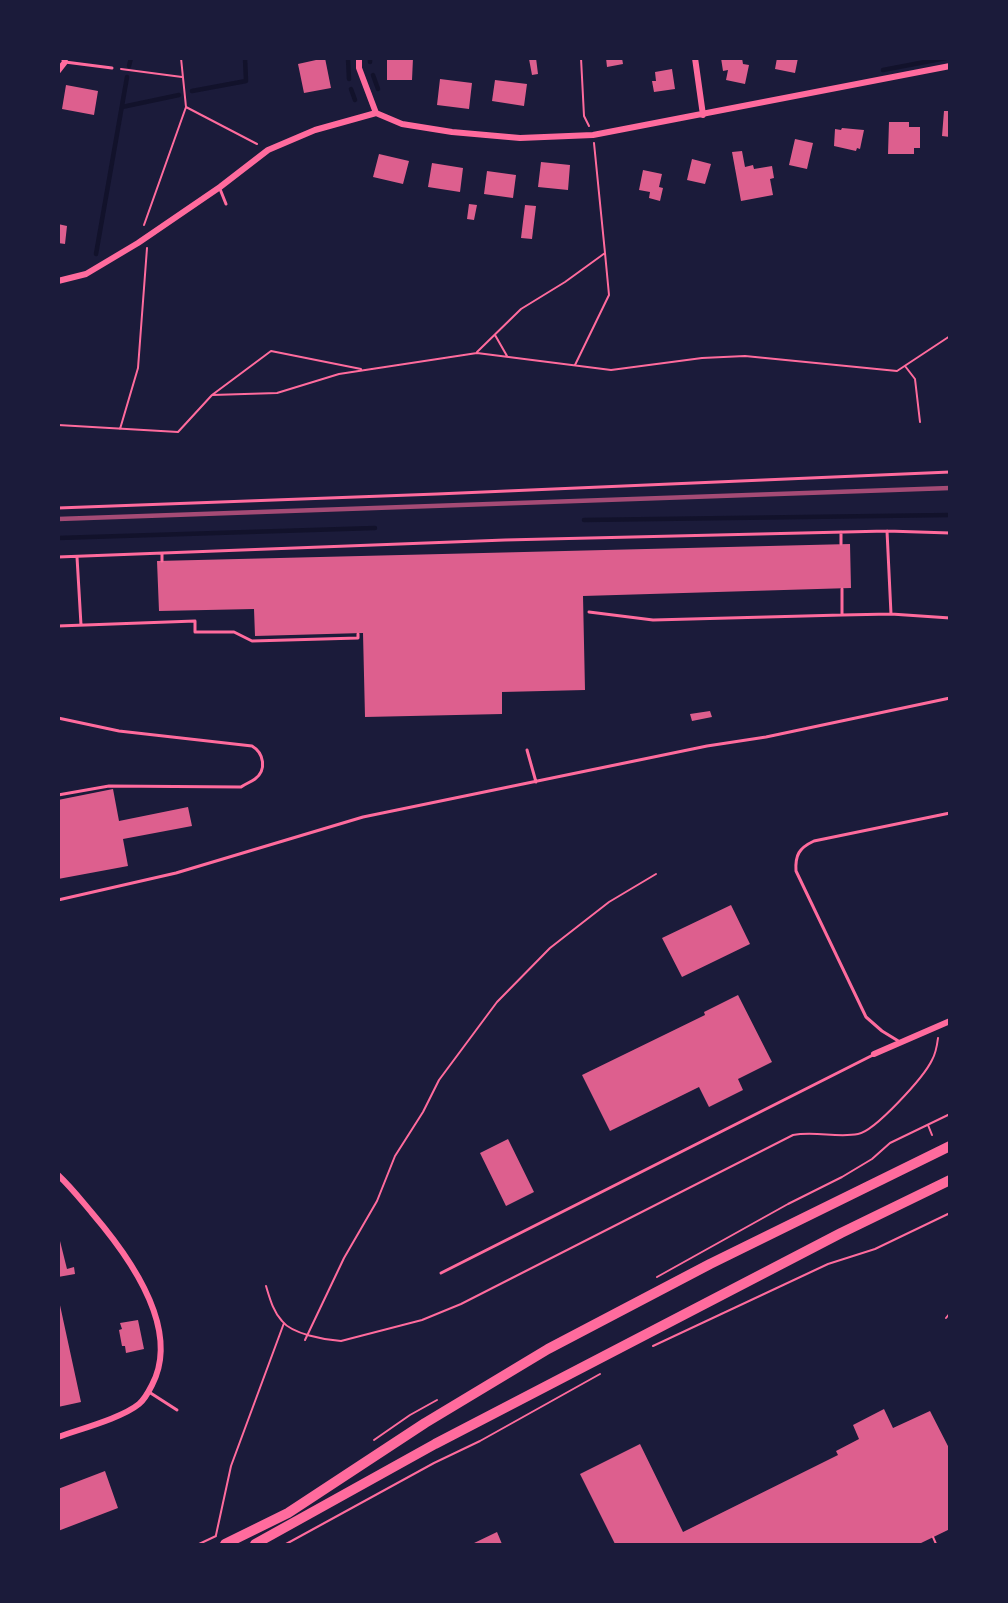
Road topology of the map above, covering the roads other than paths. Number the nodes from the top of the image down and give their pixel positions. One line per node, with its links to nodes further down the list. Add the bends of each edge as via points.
1 (359, 58): 7 (street)
2 (695, 58): 8 (street)
3 (65, 60): 5 (lane); 6 (street)
4 (950, 66): 8 (street)
5 (112, 68)
6 (58, 71)
7 (376, 113): 8 (street, via 402,124 520,138 593,135); 9 (street, via 315,130 268,150)
8 (703, 115)
9 (220, 187): 10 (lane); 11 (street, via 86,274)
10 (226, 204)
11 (58, 281)
12 (950, 472): 13 (lane)
13 (58, 507)
14 (887, 531): 15 (lane); 16 (lane); 24 (lane)
15 (841, 532): 17 (lane); 18 (lane)
16 (950, 533)
17 (841, 544)
18 (162, 554): 20 (lane); 21 (lane)
19 (58, 557): 20 (lane)
20 (77, 557): 27 (lane)
21 (162, 561)
22 (842, 589): 25 (lane)
23 (589, 612): 25 (lane, via 653,620)
24 (891, 614): 25 (lane); 26 (lane)
25 (842, 615)
26 (950, 618)
27 (81, 625): 28 (lane); 29 (lane, via 195,621 195,632 234,632 252,641 358,638)
28 (58, 626)
29 (358, 634)
30 (950, 698): 33 (lane)
31 (58, 718): 34 (lane, via 119,731 252,746 262,756 260,773 241,787 109,786)
32 (527, 750): 33 (lane)
33 (536, 782): 36 (lane, via 363,817 176,873)
34 (58, 795)
35 (950, 813): 38 (lane, via 814,841 801,848 795,858 796,871 866,1017)
36 (58, 900)
37 (950, 1021): 38 (street)
38 (901, 1043): 39 (street)
39 (874, 1054): 43 (lane)
40 (950, 1146): 47 (main road, via 548,1349 288,1513)
41 (58, 1175): 44 (street, via 118,1243 144,1286 162,1343 161,1361)
42 (950, 1179): 48 (main road, via 435,1444)
43 (441, 1274)
44 (149, 1392): 45 (lane); 46 (street, via 128,1411)
45 (177, 1410)
46 (58, 1437)
47 (225, 1545)
48 (255, 1545)

